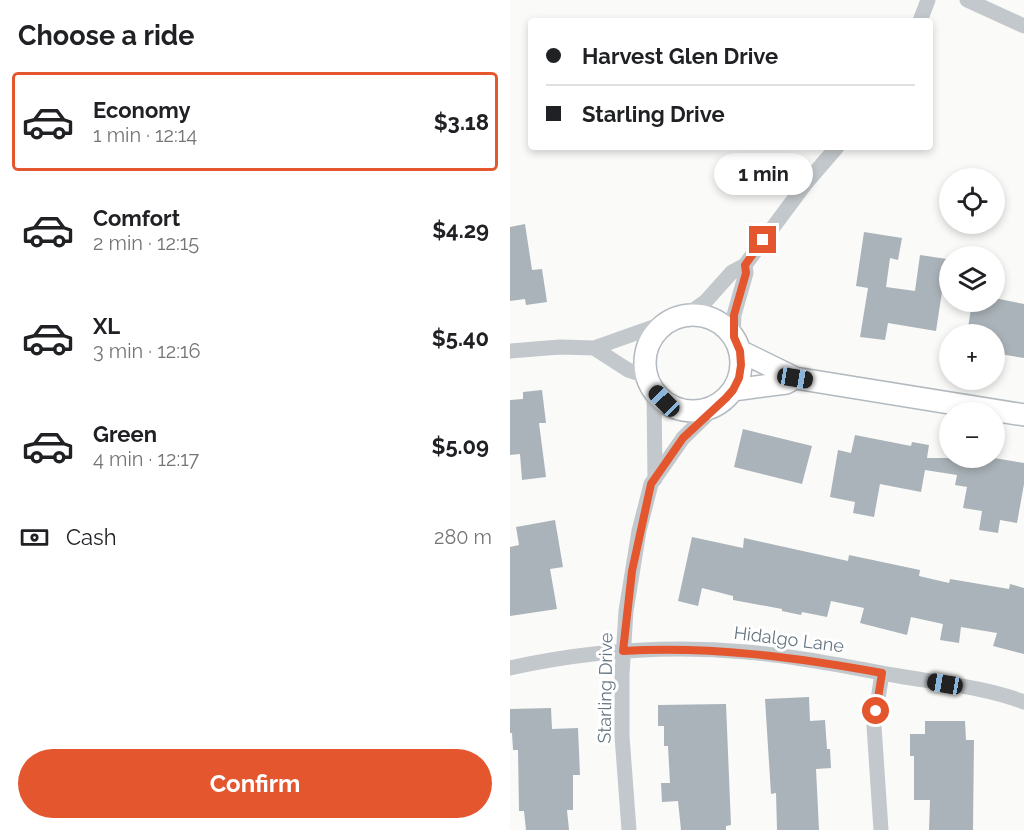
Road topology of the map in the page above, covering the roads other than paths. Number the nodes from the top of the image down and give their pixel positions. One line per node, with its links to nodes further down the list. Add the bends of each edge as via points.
1 (928, 0): 3 (street)
2 (967, 0): 4 (street)
3 (921, 18)
4 (1024, 26)
5 (834, 150): 6 (street)
6 (745, 265): 7 (street, via 732,272 706,301); 8 (street, via 734,315)
7 (679, 318): 8 (street, via 712,319); 9 (street); 12 (street, via 662,327 647,350 645,363)
8 (737, 344): 11 (street); 13 (street, via 740,371)
9 (594, 348): 10 (street); 12 (street)
10 (510, 351)
11 (795, 378): 13 (street); 15 (street)
12 (651, 384): 14 (street, via 664,401 683,410 704,410); 16 (street, Starling Drive)
13 (733, 390): 14 (street)
14 (717, 405): 16 (street, Starling Drive, via 683,438)
15 (1024, 415)
16 (655, 479): 17 (street, Starling Drive, via 636,547)
17 (623, 651): 18 (street, Hidalgo Lane); 19 (street, Hidalgo Lane, via 746,652); 21 (street, Starling Drive, via 622,720)
18 (510, 668)
19 (882, 673): 20 (street, Hidalgo Lane, via 991,692); 22 (street, via 874,741)
20 (1024, 702)
21 (629, 830)
22 (881, 830)

